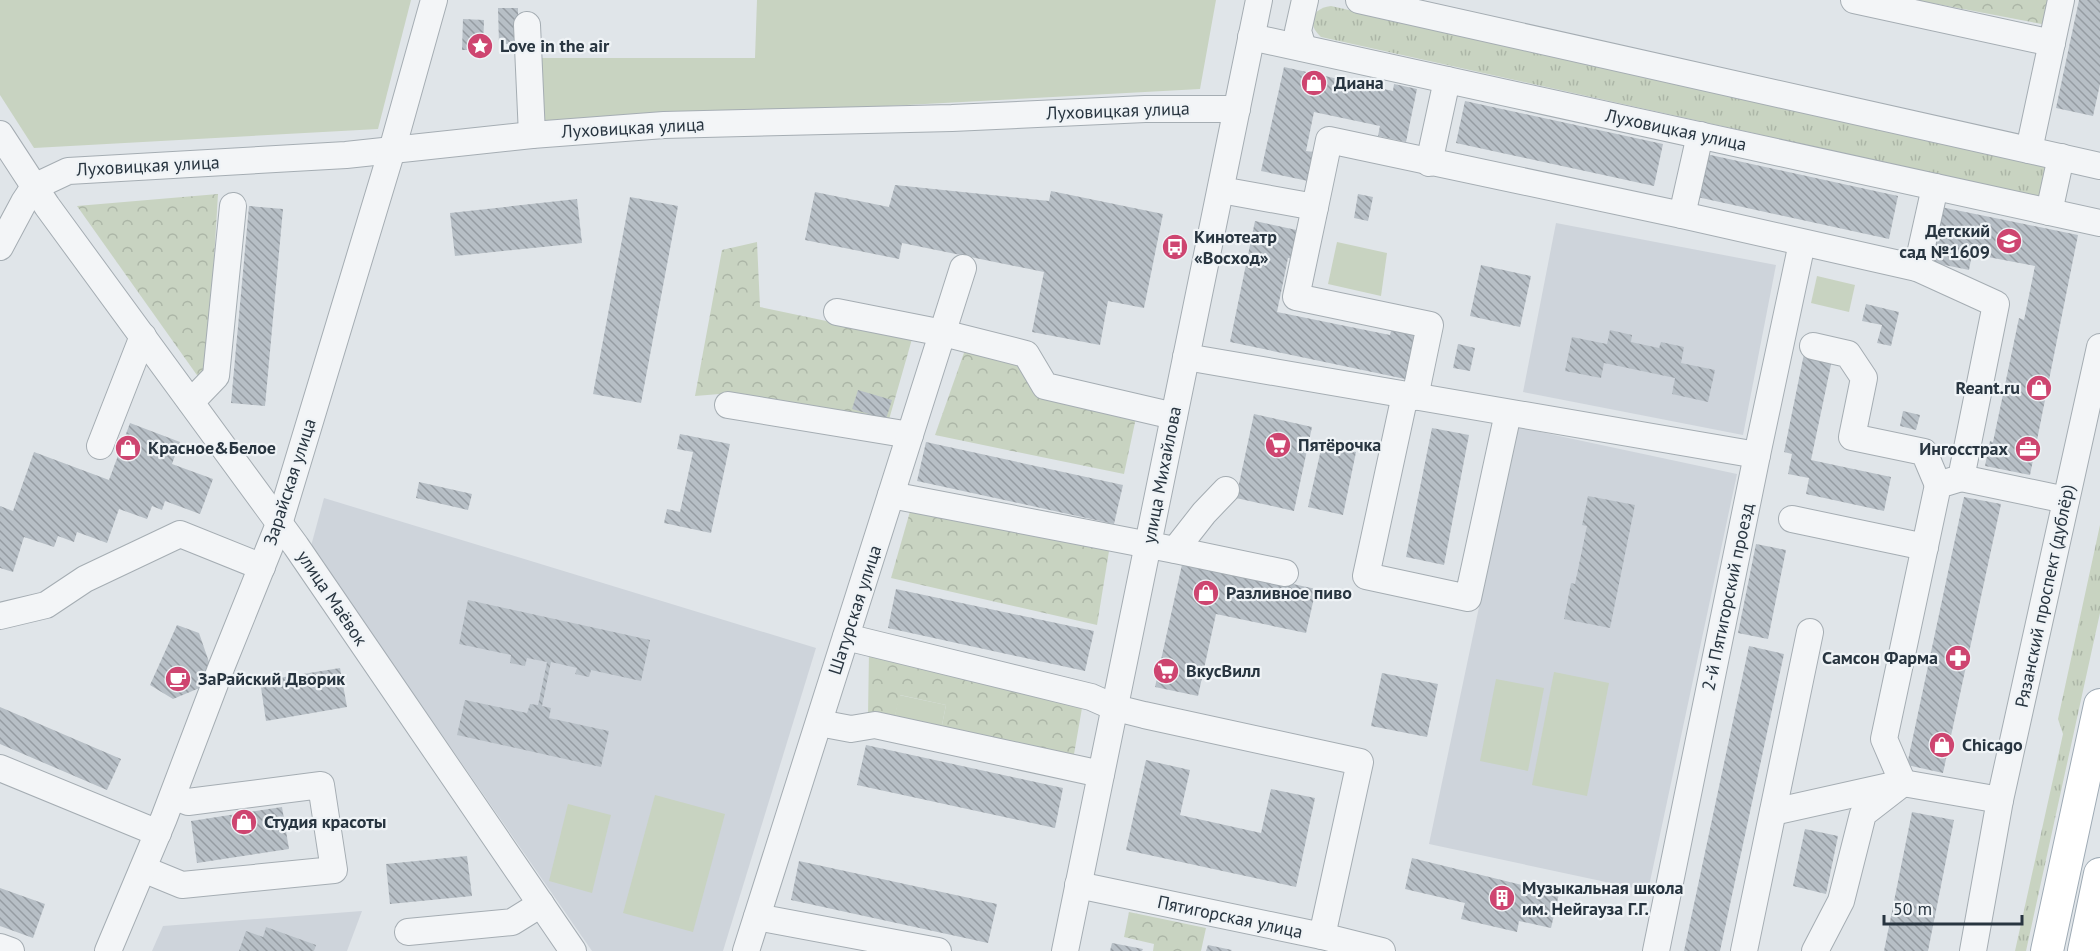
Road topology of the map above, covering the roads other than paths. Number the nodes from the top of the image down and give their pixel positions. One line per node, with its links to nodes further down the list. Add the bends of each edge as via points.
1 (434, 0): 17 (street, Зарайская улица)
2 (1259, 0): 9 (street, улица Михайлова)
3 (1305, 0): 11 (street, via 1298,31)
4 (1359, 0): 7 (street)
5 (1854, 0): 10 (street)
6 (2061, 0): 10 (street)
7 (1405, 5): 18 (street)
8 (527, 25): 15 (street)
9 (1251, 36): 11 (street, Луховицкая улица); 13 (street, улица Михайлова)
10 (2052, 43): 18 (street)
11 (1303, 48): 12 (street, Луховицкая улица)
12 (1447, 80): 16 (street, Луховицкая улица); 20 (street)
13 (1237, 109): 15 (street, Луховицкая улица, via 664,125); 24 (street, улица Михайлова)
14 (0, 134): 22 (street, улица Маёвок)
15 (532, 135): 17 (street, Луховицкая улица)
16 (1700, 135): 23 (street, Луховицкая улица); 28 (street)
17 (392, 150): 22 (street, Луховицкая улица, via 68,171); 53 (street, Зарайская улица)
18 (2029, 150): 19 (street)
19 (2061, 157): 21 (street); 27 (street)
20 (1429, 163): 26 (street, via 1329,140); 28 (street)
21 (2100, 166)
22 (34, 187): 31 (street); 36 (street, улица Маёвок)
23 (1935, 187): 27 (street, Луховицкая улица); 33 (street)
24 (1221, 190): 26 (street); 39 (street, улица Михайлова)
25 (233, 206): 41 (street, via 216,376)
26 (1315, 207): 40 (street, via 1296,297 1430,325)
27 (2049, 212): 29 (street, Луховицкая улица)
28 (1682, 215): 30 (street)
29 (2100, 223)
30 (1802, 243): 33 (street); 47 (street, 2-й Пятигорский проезд)
31 (0, 247)
32 (963, 268): 35 (street, Шатурская улица)
33 (1917, 268): 48 (street, via 1996,304)
34 (837, 312): 35 (street)
35 (943, 333): 44 (street, via 1026,354 1045,386); 45 (street, Шатурская улица)
36 (143, 336): 41 (street, улица Маёвок); 46 (street)
37 (1813, 346): 48 (street, via 1848,354 1864,378 1852,437 1924,452)
38 (2100, 347): 51 (street, Рязанский проспект (дублёр))
39 (1186, 357): 40 (street); 44 (street, улица Михайлова)
40 (1410, 396): 43 (street); 43 (street, via 1366,576 1468,598)
41 (191, 402): 53 (street, улица Маёвок)
42 (728, 405): 45 (street)
43 (1508, 413): 47 (street)
44 (1174, 416): 54 (street, улица Михайлова)
45 (910, 435): 50 (street, Шатурская улица)
46 (100, 446)
47 (1757, 455): 87 (street, 2-й Пятигорский проезд)
48 (1950, 482): 51 (street); 55 (street)
49 (1226, 490): 56 (street)
50 (891, 495): 54 (street); 61 (street, Шатурская улица)
51 (2066, 500): 69 (street, Рязанский проспект (дублёр))
52 (1792, 519): 55 (street)
53 (279, 524): 57 (street, Зарайская улица); 75 (street, улица Маёвок)
54 (1148, 545): 56 (street); 63 (street, улица Михайлова)
55 (1925, 547): 67 (street, via 1884,739)
56 (1175, 550): 58 (street)
57 (262, 567): 59 (street, via 180,534 85,579 46,605); 68 (street, Зарайская улица)
58 (1285, 573)
59 (0, 616)
60 (1810, 632): 70 (street)
61 (846, 637): 63 (street, via 1091,697); 64 (street, Шатурская улица)
62 (2100, 705): 91 (main road)
63 (1116, 708): 66 (street, улица Михайлова); 78 (street, via 1360,762)
64 (819, 723): 66 (street, via 851,729 875,725); 76 (street, Шатурская улица)
65 (0, 768): 71 (street)
66 (1101, 774): 74 (street, улица Михайлова)
67 (1903, 783): 69 (street); 70 (street); 89 (street, via 1863,814 1841,901)
68 (173, 796): 71 (street, Зарайская улица); 72 (street, via 188,802 321,785 334,870 182,885)
69 (2000, 800): 90 (street, Рязанский проспект (дублёр))
70 (1773, 812): 88 (street)
71 (158, 833): 72 (street, Зарайская улица)
72 (143, 869): 81 (street, Зарайская улица)
73 (2100, 874): 92 (main road)
74 (1078, 885): 78 (street, Пятигорская улица); 85 (street, улица Михайлова)
75 (541, 904): 77 (street, via 512,922); 82 (street, улица Маёвок)
76 (757, 917): 83 (street, Шатурская улица); 84 (street)
77 (408, 932)
78 (1322, 936): 86 (street, Пятигорская улица)
79 (0, 948): 80 (street)
80 (10, 951)
81 (108, 951)
82 (573, 951)
83 (746, 951)
84 (938, 951)
85 (1065, 951)
86 (1382, 951)
87 (1656, 951)
88 (1744, 951)
89 (1815, 951)
90 (1973, 951)
91 (2047, 951)
92 (2084, 951)

